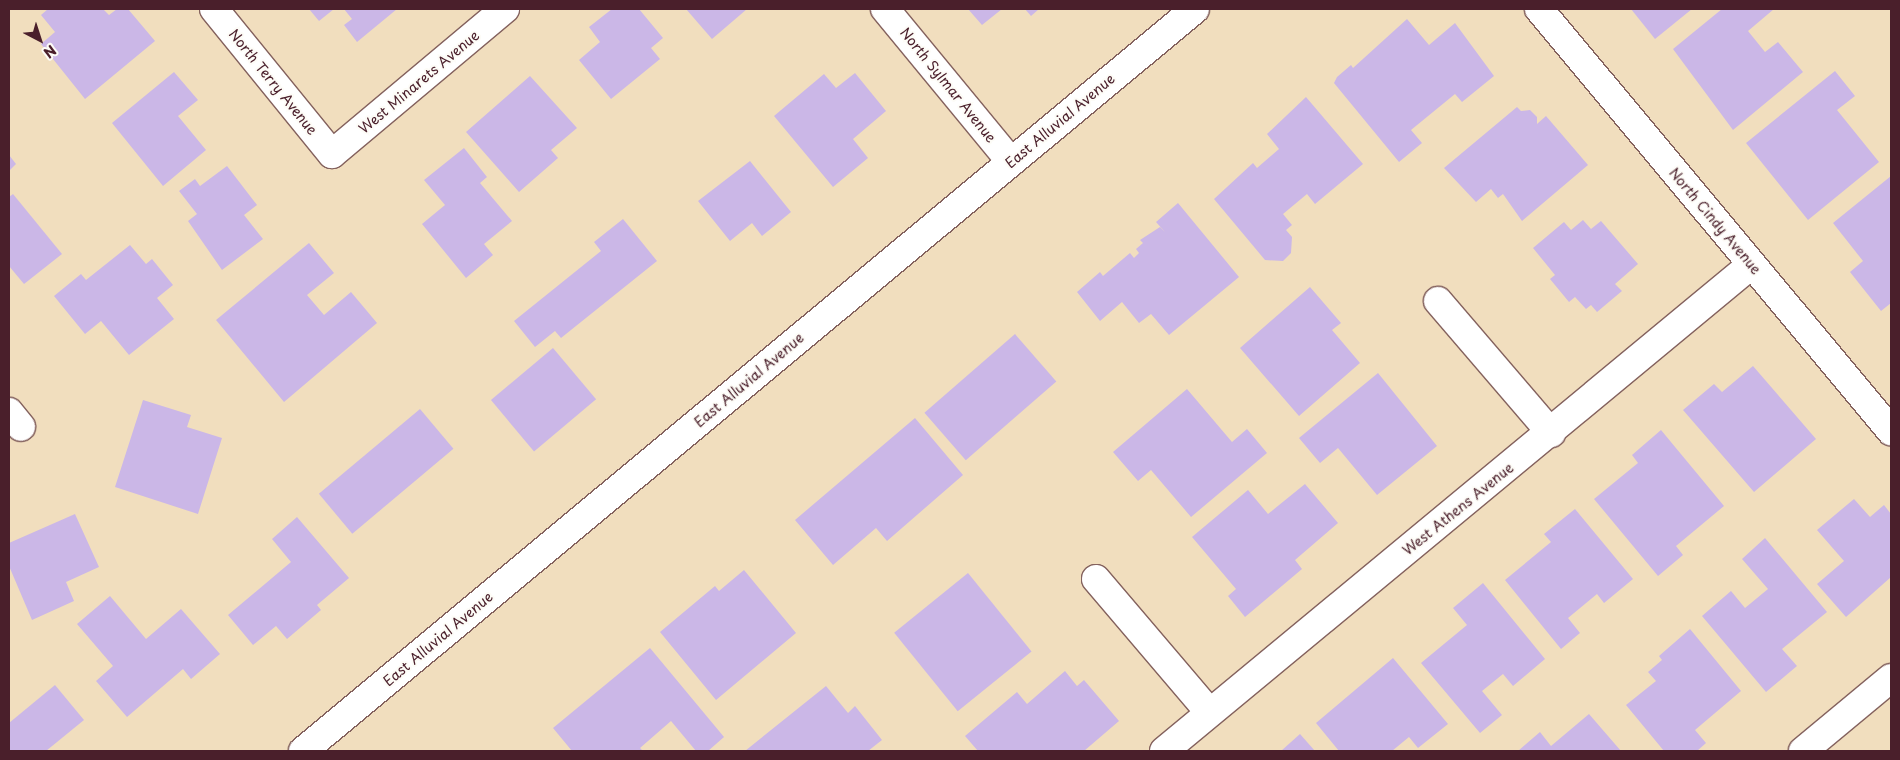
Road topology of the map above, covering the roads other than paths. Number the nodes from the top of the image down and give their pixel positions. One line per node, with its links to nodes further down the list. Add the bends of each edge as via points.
1 (214, 9): 6 (street, North Terry Avenue)
2 (505, 9): 6 (street, West Minarets Avenue)
3 (886, 9): 7 (street, North Sylmar Avenue)
4 (1195, 9): 7 (street, East Alluvial Avenue)
5 (1539, 9): 8 (street, North Cindy Avenue)
6 (332, 154)
7 (1011, 162): 15 (street, East Alluvial Avenue)
8 (1751, 265): 10 (street, North Cindy Avenue); 11 (street, West Athens Avenue)
9 (1438, 301): 11 (street)
10 (1891, 431)
11 (1551, 433): 14 (street, West Athens Avenue)
12 (1096, 579): 14 (street)
13 (1891, 678): 17 (street)
14 (1208, 712): 16 (street, West Athens Avenue)
15 (303, 751)
16 (1164, 751)
17 (1803, 751)

